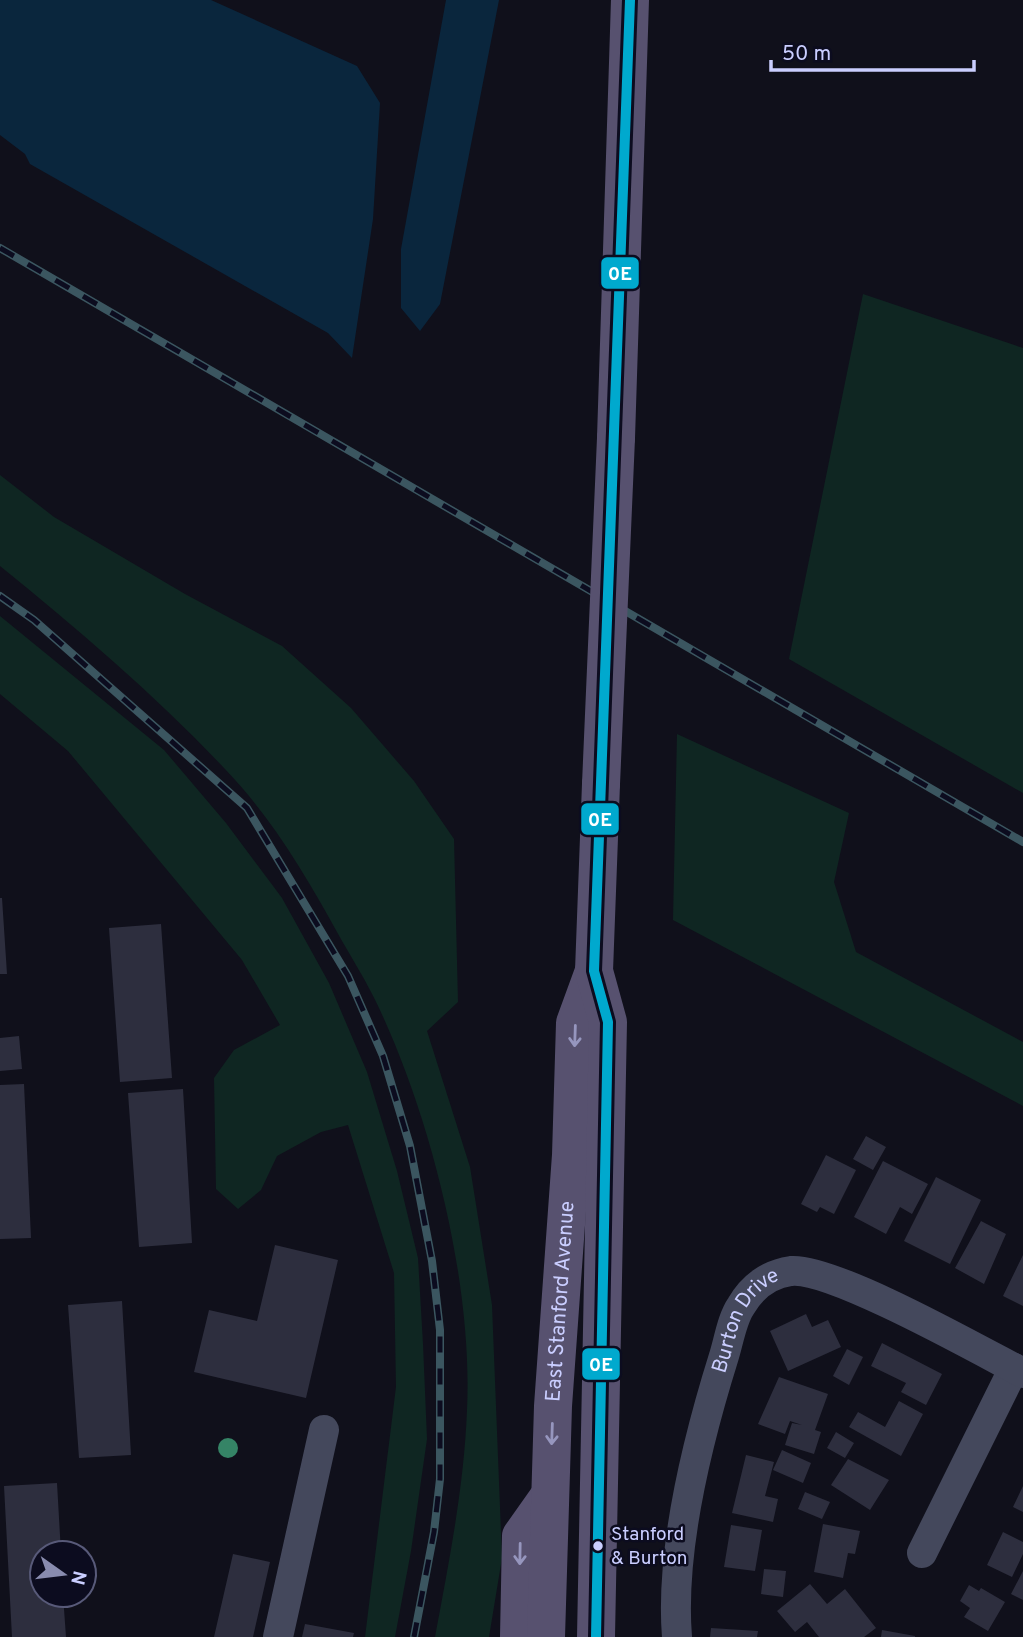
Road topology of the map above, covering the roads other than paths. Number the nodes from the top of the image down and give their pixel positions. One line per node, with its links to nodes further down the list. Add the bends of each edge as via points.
1 (630, 0): 2 (main road, East Stanford Avenue, bridge)
2 (594, 971): 5 (main road, East Stanford Avenue, one-way to 5, via 575,1023); 10 (main road, East Stanford Avenue, via 608,1022)
3 (1019, 1371): 6 (street); 11 (street, Burton Drive, via 825,1276 792,1271 756,1286 739,1308 692,1477 680,1562)
4 (324, 1430): 7 (street)
5 (550, 1495): 8 (main road, one-way to 8, via 521,1536); 9 (main road, East Stanford Avenue)
6 (922, 1553)
7 (278, 1637)
8 (519, 1637)
9 (546, 1637)
10 (596, 1637)
11 (677, 1637)

